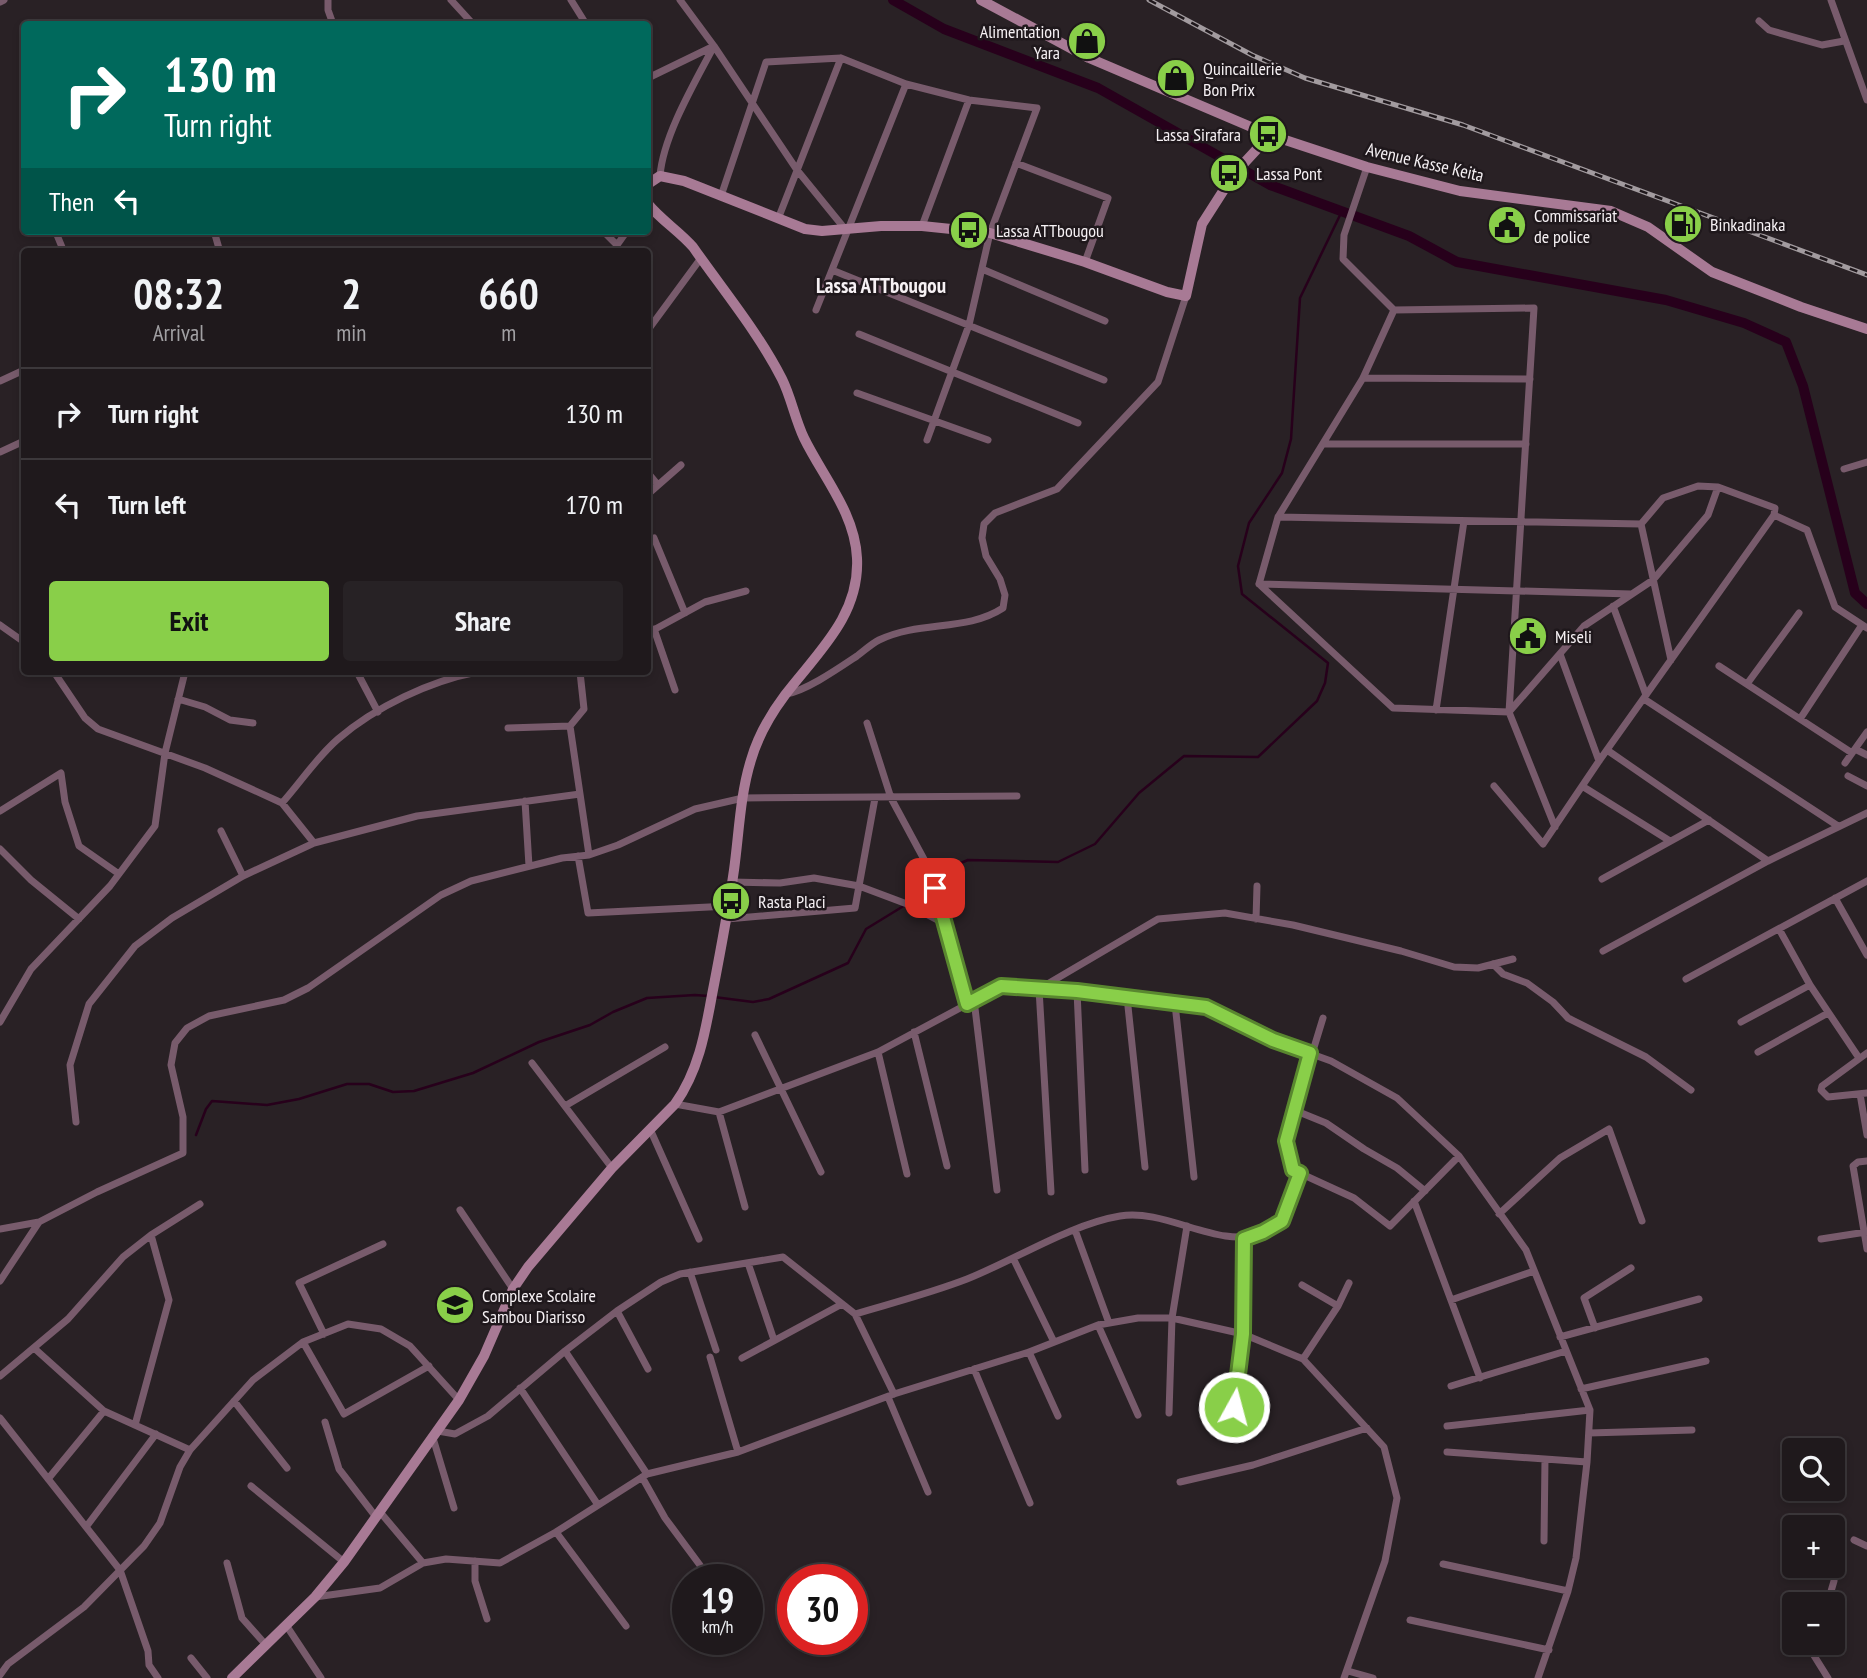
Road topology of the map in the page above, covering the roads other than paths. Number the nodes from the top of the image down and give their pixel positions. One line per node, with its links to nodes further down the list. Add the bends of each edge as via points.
1 (328, 0): 7 (street)
2 (452, 0): 8 (street)
3 (571, 0): 9 (street)
4 (680, 0): 12 (street)
5 (981, 0): 19 (street, Avenue Kasse Keita, via 1089,58)
6 (1831, 0): 11 (street)
7 (331, 21)
8 (470, 21)
9 (584, 21)
10 (1759, 21): 11 (street, via 1769,30 1822,45)
11 (1844, 41): 17 (street)
12 (715, 46): 14 (street); 18 (street); 23 (street)
13 (841, 58): 15 (street); 18 (street, via 766,62); 22 (street)
14 (651, 77)
15 (906, 84): 16 (street); 28 (street)
16 (970, 100): 20 (street, via 1037,108); 27 (street)
17 (1867, 100)
18 (752, 102): 22 (street); 24 (street)
19 (1270, 135): 21 (street, Avenue Kasse Keita); 40 (street, via 1234,174 1202,224)
20 (1016, 163): 29 (street); 37 (street, via 1108,198)
21 (1367, 167): 42 (street, via 1351,208 1343,259); 46 (street, Avenue Kasse Keita, via 1460,191 1611,211 1648,227 1713,272)
22 (797, 170): 26 (street); 28 (street)
23 (652, 178): 24 (street, via 684,181)
24 (721, 196): 26 (street)
25 (651, 208): 36 (street)
26 (778, 219): 28 (street, via 805,229)
27 (922, 226): 28 (street); 29 (street)
28 (847, 229): 39 (street)
29 (990, 233): 37 (street); 38 (street)
30 (57, 235): 34 (street)
31 (607, 235): 33 (street)
32 (624, 235): 33 (street)
33 (617, 245): 35 (street)
34 (62, 248)
35 (615, 248)
36 (701, 258): 45 (street); 100 (street, via 783,381 804,438 839,497 853,535 856,578 844,618)
37 (1085, 262): 40 (street)
38 (982, 269): 43 (street); 44 (street)
39 (832, 270): 41 (street); 44 (street)
40 (1186, 296): 100 (street, via 1158,382 1057,489 995,513 985,524 982,538 1005,595 1003,608 989,617 895,633)
41 (816, 310)
42 (1394, 310): 50 (street); 51 (street, via 1534,308)
43 (1105, 321)
44 (969, 325): 49 (street); 52 (street)
45 (651, 326)
46 (1867, 329)
47 (859, 334): 49 (street)
48 (21, 371): 53 (street)
49 (952, 372): 55 (street); 56 (street)
50 (1363, 378): 51 (street); 60 (street)
51 (1530, 379): 61 (street)
52 (1104, 380)
53 (0, 381)
54 (857, 393): 55 (street)
55 (934, 421): 57 (street); 58 (street)
56 (1078, 423)
57 (927, 440)
58 (988, 440)
59 (21, 442): 62 (street)
60 (1323, 444): 61 (street); 71 (street)
61 (1526, 444): 73 (street)
62 (0, 452)
63 (1867, 461): 65 (street)
64 (681, 465): 67 (street)
65 (1844, 470)
66 (651, 477): 67 (street)
67 (658, 485): 69 (street)
68 (1718, 487): 70 (street, via 1775,508); 74 (street, via 1698,486 1662,498); 76 (street, via 1707,515)
69 (651, 491)
70 (1774, 515): 86 (street, via 1807,530 1835,607); 91 (street)
71 (1278, 517): 72 (street); 77 (street)
72 (1464, 521): 73 (street); 78 (street)
73 (1522, 522): 74 (street); 80 (street)
74 (1641, 524): 76 (street)
75 (654, 538): 83 (street)
76 (1653, 580): 81 (street); 91 (street)
77 (1259, 584): 78 (street); 103 (street, via 1392,708)
78 (1454, 589): 80 (street); 103 (street)
79 (746, 591): 83 (street, via 705,602)
80 (1517, 591): 81 (street); 105 (street)
81 (1631, 594): 82 (street)
82 (1613, 606): 90 (street, via 1584,626); 101 (street)
83 (685, 613): 87 (street)
84 (1799, 613): 98 (street)
85 (0, 625): 89 (street)
86 (1865, 627): 106 (street)
87 (651, 629)
88 (651, 631): 99 (street)
89 (21, 640)
90 (1560, 654): 105 (street); 116 (street)
91 (1671, 660): 101 (street)
92 (1719, 666): 98 (street)
93 (56, 675): 114 (street, via 85,718 98,729)
94 (184, 675): 102 (street)
95 (359, 675): 104 (street)
96 (466, 675): 104 (street, via 431,684)
97 (580, 675): 109 (street, via 584,709)
98 (1747, 684): 106 (street)
99 (675, 690)
100 (785, 694): 124 (street, via 759,737)
101 (1645, 697): 112 (street); 133 (street)
102 (178, 699): 107 (street, via 230,720); 114 (street)
103 (1436, 710): 105 (street)
104 (378, 712): 128 (street, via 338,739)
105 (1509, 712): 132 (street)
106 (1800, 719): 113 (street)
107 (253, 723)
108 (867, 723): 126 (street)
109 (570, 726): 110 (street); 122 (street)
110 (508, 728)
111 (1867, 732): 113 (street)
112 (1607, 750): 116 (street); 131 (street)
113 (1853, 751): 115 (street); 117 (street)
114 (165, 752): 128 (street); 143 (street, via 155,827)
115 (1867, 755)
116 (1599, 761): 120 (street)
117 (1845, 763)
118 (1848, 776): 121 (street)
119 (1494, 786): 132 (street, via 1543,845)
120 (1582, 786): 132 (street); 135 (street)
121 (1867, 786)
122 (580, 794): 127 (street); 138 (street)
123 (1017, 796): 126 (street)
124 (743, 798): 125 (street); 138 (street, via 695,809); 147 (street)
125 (875, 798): 126 (street); 148 (street)
126 (891, 798): 141 (street)
127 (525, 801): 136 (street, via 417,816); 142 (street)
128 (282, 803): 136 (street)
129 (0, 811): 143 (street, via 61,773 79,846)
130 (1867, 814): 133 (street)
131 (1709, 820): 135 (street); 140 (street)
132 (1555, 827)
133 (1838, 827): 140 (street)
134 (221, 831): 144 (street)
135 (1670, 841): 145 (street)
136 (314, 843): 144 (street)
137 (0, 849): 153 (street)
138 (589, 855): 139 (street)
139 (578, 856): 142 (street); 152 (street, via 588,914)
140 (1768, 861): 158 (street)
141 (926, 863)
142 (529, 866): 211 (street, via 471,881 441,895 284,1000 209,1016 187,1028 175,1043 171,1065 183,1116 183,1153)
143 (119, 874): 153 (street)
144 (243, 876): 189 (street, via 135,946 89,1004 70,1065)
145 (1602, 879)
146 (1867, 881): 151 (street)
147 (732, 882): 148 (street, via 814,878); 152 (street)
148 (859, 886): 154 (street, via 855,908); 156 (street)
149 (1257, 886): 155 (street)
150 (935, 888): 156 (street)
151 (1835, 898): 157 (street); 159 (street)
152 (729, 906): 154 (street)
153 (79, 919): 171 (street, via 31,969)
154 (727, 919): 185 (street, via 694,1073)
155 (1256, 919): 161 (street, via 1454,967); 164 (street, via 1225,913 1158,919)
156 (945, 924): 167 (street)
157 (1779, 929): 162 (street); 163 (street)
158 (1603, 951)
159 (1867, 955)
160 (1513, 959): 161 (street)
161 (1493, 964): 183 (street, via 1503,974 1528,983 1569,1018 1646,1057)
162 (1686, 979)
163 (1810, 985): 169 (street); 172 (street)
164 (1039, 989): 165 (street); 167 (street, via 1001,986); 204 (street)
165 (1077, 991): 166 (street); 197 (street)
166 (1127, 997): 168 (street); 195 (street)
167 (970, 1002): 173 (street); 202 (street)
168 (1175, 1004): 179 (street, via 1206,1007); 201 (street)
169 (1828, 1013): 177 (street); 180 (street)
170 (1323, 1018): 179 (street)
171 (0, 1022)
172 (1741, 1022)
173 (914, 1032): 176 (street); 194 (street)
174 (755, 1035): 182 (street)
175 (665, 1047): 186 (street)
176 (878, 1052): 182 (street); 200 (street)
177 (1758, 1052)
178 (1867, 1053): 180 (street)
179 (1311, 1054): 187 (street); 192 (street, via 1397,1098)
180 (1860, 1058): 184 (street, via 1821,1090 1828,1097)
181 (532, 1063): 186 (street)
182 (781, 1089): 188 (street); 198 (street)
183 (1691, 1090)
184 (1864, 1094): 191 (street)
185 (675, 1104): 188 (street); 190 (street)
186 (565, 1106): 196 (street)
187 (1294, 1110): 199 (street, via 1286,1141 1293,1170); 203 (street, via 1326,1123)
188 (719, 1112): 207 (street)
189 (76, 1122)
190 (650, 1129): 196 (street); 217 (street)
191 (1867, 1135)
192 (1459, 1156): 203 (street); 209 (street)
193 (1867, 1161): 215 (street, via 1853,1166)
194 (947, 1166)
195 (1145, 1167)
196 (612, 1168): 230 (street)
197 (1085, 1170)
198 (821, 1172)
199 (1300, 1173): 205 (street, via 1354,1198 1390,1226); 218 (street, via 1282,1221)
200 (906, 1174)
201 (1194, 1177)
202 (997, 1190)
203 (1425, 1191): 205 (street)
204 (1051, 1192)
205 (1414, 1201): 232 (street)
206 (200, 1204): 216 (street)
207 (745, 1207)
208 (460, 1210): 230 (street)
209 (1499, 1214): 210 (street, via 1560,1158 1609,1129); 225 (street, via 1526,1250)
210 (1642, 1221)
211 (39, 1222): 213 (street); 227 (street)
212 (1187, 1226): 214 (street, via 1153,1215 1121,1216); 218 (street); 237 (street)
213 (0, 1229)
214 (1075, 1230): 222 (street); 238 (street)
215 (1865, 1232): 219 (street); 221 (street)
216 (151, 1235): 247 (street, via 123,1257 68,1319); 275 (street, via 169,1300)
217 (699, 1239)
218 (1244, 1239): 242 (street)
219 (1821, 1239)
220 (383, 1244): 241 (street, via 299,1283)
221 (1867, 1249)
222 (1013, 1258): 236 (street, via 966,1279); 246 (street)
223 (748, 1263): 226 (street); 233 (street, via 783,1257); 244 (street)
224 (1630, 1268): 240 (street, via 1584,1298)
225 (1534, 1271): 232 (street); 243 (street)
226 (690, 1272): 235 (street, via 661,1282); 248 (street)
227 (0, 1282)
228 (1349, 1283): 234 (street)
229 (1301, 1285): 234 (street)
230 (513, 1289): 265 (street)
231 (1699, 1299): 240 (street)
232 (1451, 1300): 260 (street)
233 (842, 1304): 236 (street); 244 (street)
234 (1338, 1306): 254 (street)
235 (617, 1311): 249 (street); 257 (street)
236 (855, 1314): 264 (street)
237 (1172, 1318): 238 (street); 242 (street); 270 (street)
238 (1109, 1323): 239 (street)
239 (1098, 1325): 246 (street); 271 (street)
240 (1595, 1328): 243 (street)
241 (324, 1334): 245 (street); 256 (street, via 348,1324 382,1329 410,1346)
242 (1243, 1334): 254 (street); 267 (street)
243 (1560, 1337): 250 (street)
244 (775, 1340): 253 (street)
245 (303, 1342): 256 (street, via 344,1414); 266 (street, via 253,1380)
246 (1054, 1342): 251 (street)
247 (34, 1348): 259 (street); 269 (street)
248 (716, 1350)
249 (565, 1351): 262 (street); 288 (street)
250 (1566, 1351): 260 (street); 263 (street)
251 (1029, 1352): 258 (street); 272 (street)
252 (710, 1357): 283 (street)
253 (742, 1358)
254 (1303, 1359): 277 (street)
255 (1706, 1361): 263 (street)
256 (429, 1366): 265 (street)
257 (648, 1369)
258 (974, 1369): 264 (street); 293 (street)
259 (0, 1376)
260 (1480, 1378): 261 (street)
261 (1451, 1387)
262 (520, 1388): 281 (street, via 488,1416 455,1434); 294 (street)
263 (1581, 1389): 268 (street)
264 (891, 1396): 283 (street); 292 (street)
265 (459, 1400): 281 (street)
266 (234, 1401): 282 (street); 287 (street)
267 (1234, 1407)
268 (1590, 1410): 276 (street); 279 (street)
269 (104, 1411): 275 (street); 289 (street)
270 (1169, 1413)
271 (1138, 1415)
272 (1058, 1416)
273 (0, 1418): 289 (street)
274 (325, 1422): 296 (street, via 339,1469)
275 (135, 1425): 280 (street)
276 (1447, 1426)
277 (1367, 1428): 290 (street, via 1253,1465); 322 (street, via 1384,1447 1397,1497 1385,1561)
278 (1692, 1430): 279 (street)
279 (1589, 1433): 286 (street)
280 (156, 1434): 282 (street); 297 (street)
281 (436, 1434): 295 (street); 296 (street)
282 (190, 1450): 308 (street, via 160,1523)
283 (738, 1452): 288 (street)
284 (1447, 1452): 285 (street)
285 (1545, 1459): 286 (street); 300 (street)
286 (1587, 1462): 310 (street)
287 (287, 1468)
288 (644, 1475): 294 (street); 306 (street, via 665,1518)
289 (48, 1479): 297 (street)
290 (1180, 1482)
291 (251, 1486): 303 (street)
292 (928, 1492)
293 (1030, 1503)
294 (598, 1505): 298 (street)
295 (454, 1508)
296 (378, 1515): 303 (street); 305 (street)
297 (86, 1527): 308 (street)
298 (556, 1532): 302 (street, via 500,1563); 316 (street)
299 (1854, 1540): 301 (street)
300 (1544, 1541)
301 (1867, 1546)
302 (475, 1561): 305 (street); 313 (street, via 475,1581)
303 (344, 1562): 312 (street)
304 (227, 1563): 317 (street, via 242,1618)
305 (423, 1563): 312 (street, via 380,1588)
306 (699, 1564)
307 (1443, 1564): 310 (street)
308 (120, 1570): 321 (street, via 84,1608 8,1664); 323 (street, via 149,1665)
309 (1833, 1581): 311 (street)
310 (1568, 1591): 318 (street)
311 (1830, 1592)
312 (315, 1597): 315 (street)
313 (487, 1619)
314 (1410, 1620): 318 (street)
315 (286, 1625): 317 (street); 326 (street)
316 (626, 1626)
317 (266, 1645): 325 (street)
318 (1549, 1650): 328 (street)
319 (1814, 1655): 329 (street)
320 (191, 1658): 324 (street)
321 (0, 1675)
322 (1346, 1675): 327 (street)
323 (158, 1678)
324 (207, 1678)
325 (232, 1678)
326 (321, 1678)
327 (1373, 1678)
328 (1538, 1678)
329 (1828, 1678)

